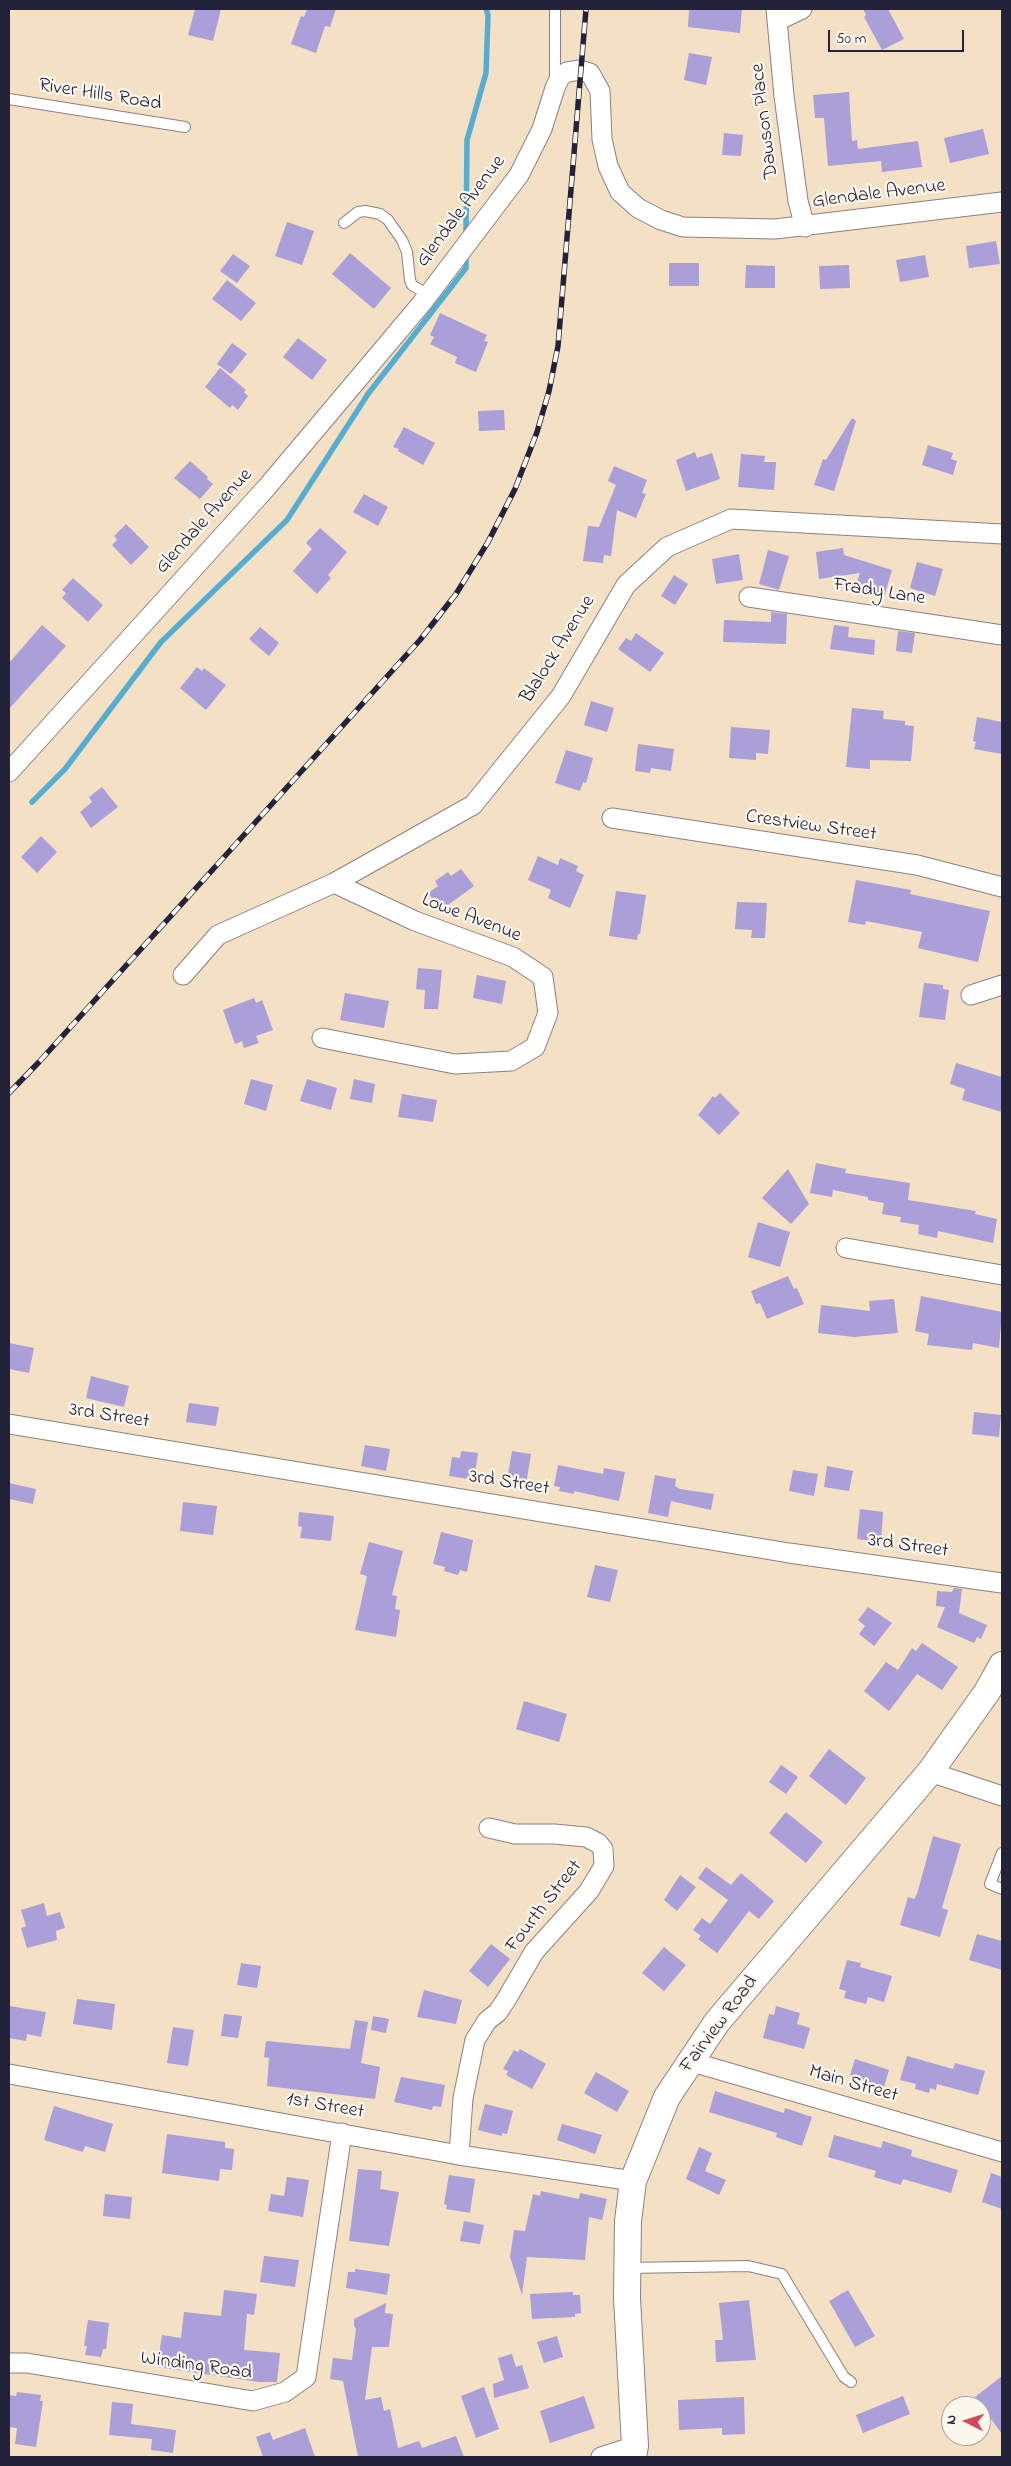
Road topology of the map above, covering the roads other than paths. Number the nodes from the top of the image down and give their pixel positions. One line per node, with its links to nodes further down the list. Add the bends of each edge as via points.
1 (555, 9): 4 (lane)
2 (802, 9): 3 (street)
3 (777, 15): 9 (street, Dawson Place, via 789,134 798,201)
4 (554, 88): 9 (street, Glendale Avenue, via 567,72 580,70 590,73 600,91 602,139 608,166 620,192 638,208 684,227 775,229); 10 (street, Glendale Avenue, via 542,129 519,174)
5 (9, 99): 6 (lane, River Hills Road)
6 (186, 127)
7 (1002, 202): 9 (street, Glendale Avenue)
8 (344, 223): 10 (lane, via 358,212 365,211 380,214 388,220 407,252 412,285)
9 (805, 226)
10 (428, 296): 14 (street, Glendale Avenue, via 267,487)
11 (1002, 534): 16 (street, Blalock Avenue, via 731,518 667,547 626,585 561,696 473,804)
12 (749, 596): 13 (street, Frady Lane)
13 (1002, 635)
14 (9, 772)
15 (612, 818): 17 (street, Crestview Street, via 917,865)
16 (334, 883): 18 (street, Blalock Avenue, via 218,935); 21 (street, Lowe Avenue, via 415,921 513,957 543,977 548,1013 535,1047 511,1061 455,1064)
17 (1002, 887)
18 (183, 975)
19 (1002, 985): 20 (street)
20 (971, 995)
21 (322, 1038)
22 (846, 1248): 23 (street)
23 (1002, 1275)
24 (9, 1424): 25 (street, 3rd Street, via 769,1550)
25 (1002, 1583)
26 (1002, 1665): 27 (main road, Fairview Road, via 987,1692)
27 (930, 1772): 28 (street); 32 (main road, Fairview Road, via 717,2022)
28 (1002, 1796)
29 (489, 1828): 36 (street, Fourth Street, via 515,1834 586,1837 603,1849 604,1866 589,1891 534,1952 498,2012 474,2040 463,2098)
30 (1002, 1853): 31 (lane, via 990,1884)
31 (1002, 1889)
32 (692, 2062): 35 (street, Main Street); 37 (main road, Fairview Road, via 667,2097)
33 (9, 2074): 34 (street, 1st Street)
34 (342, 2133): 36 (street, 1st Street); 39 (street, Winding Road, via 306,2377 285,2392 253,2401 27,2363)
35 (1002, 2152)
36 (459, 2155): 37 (street, 1st Street)
37 (633, 2181): 38 (main road, Fairview Road)
38 (626, 2268): 40 (lane, via 748,2266 782,2274 844,2377); 41 (main road, Fairview Road)
39 (9, 2363)
40 (852, 2382)
41 (634, 2452): 42 (street)
42 (601, 2457)

